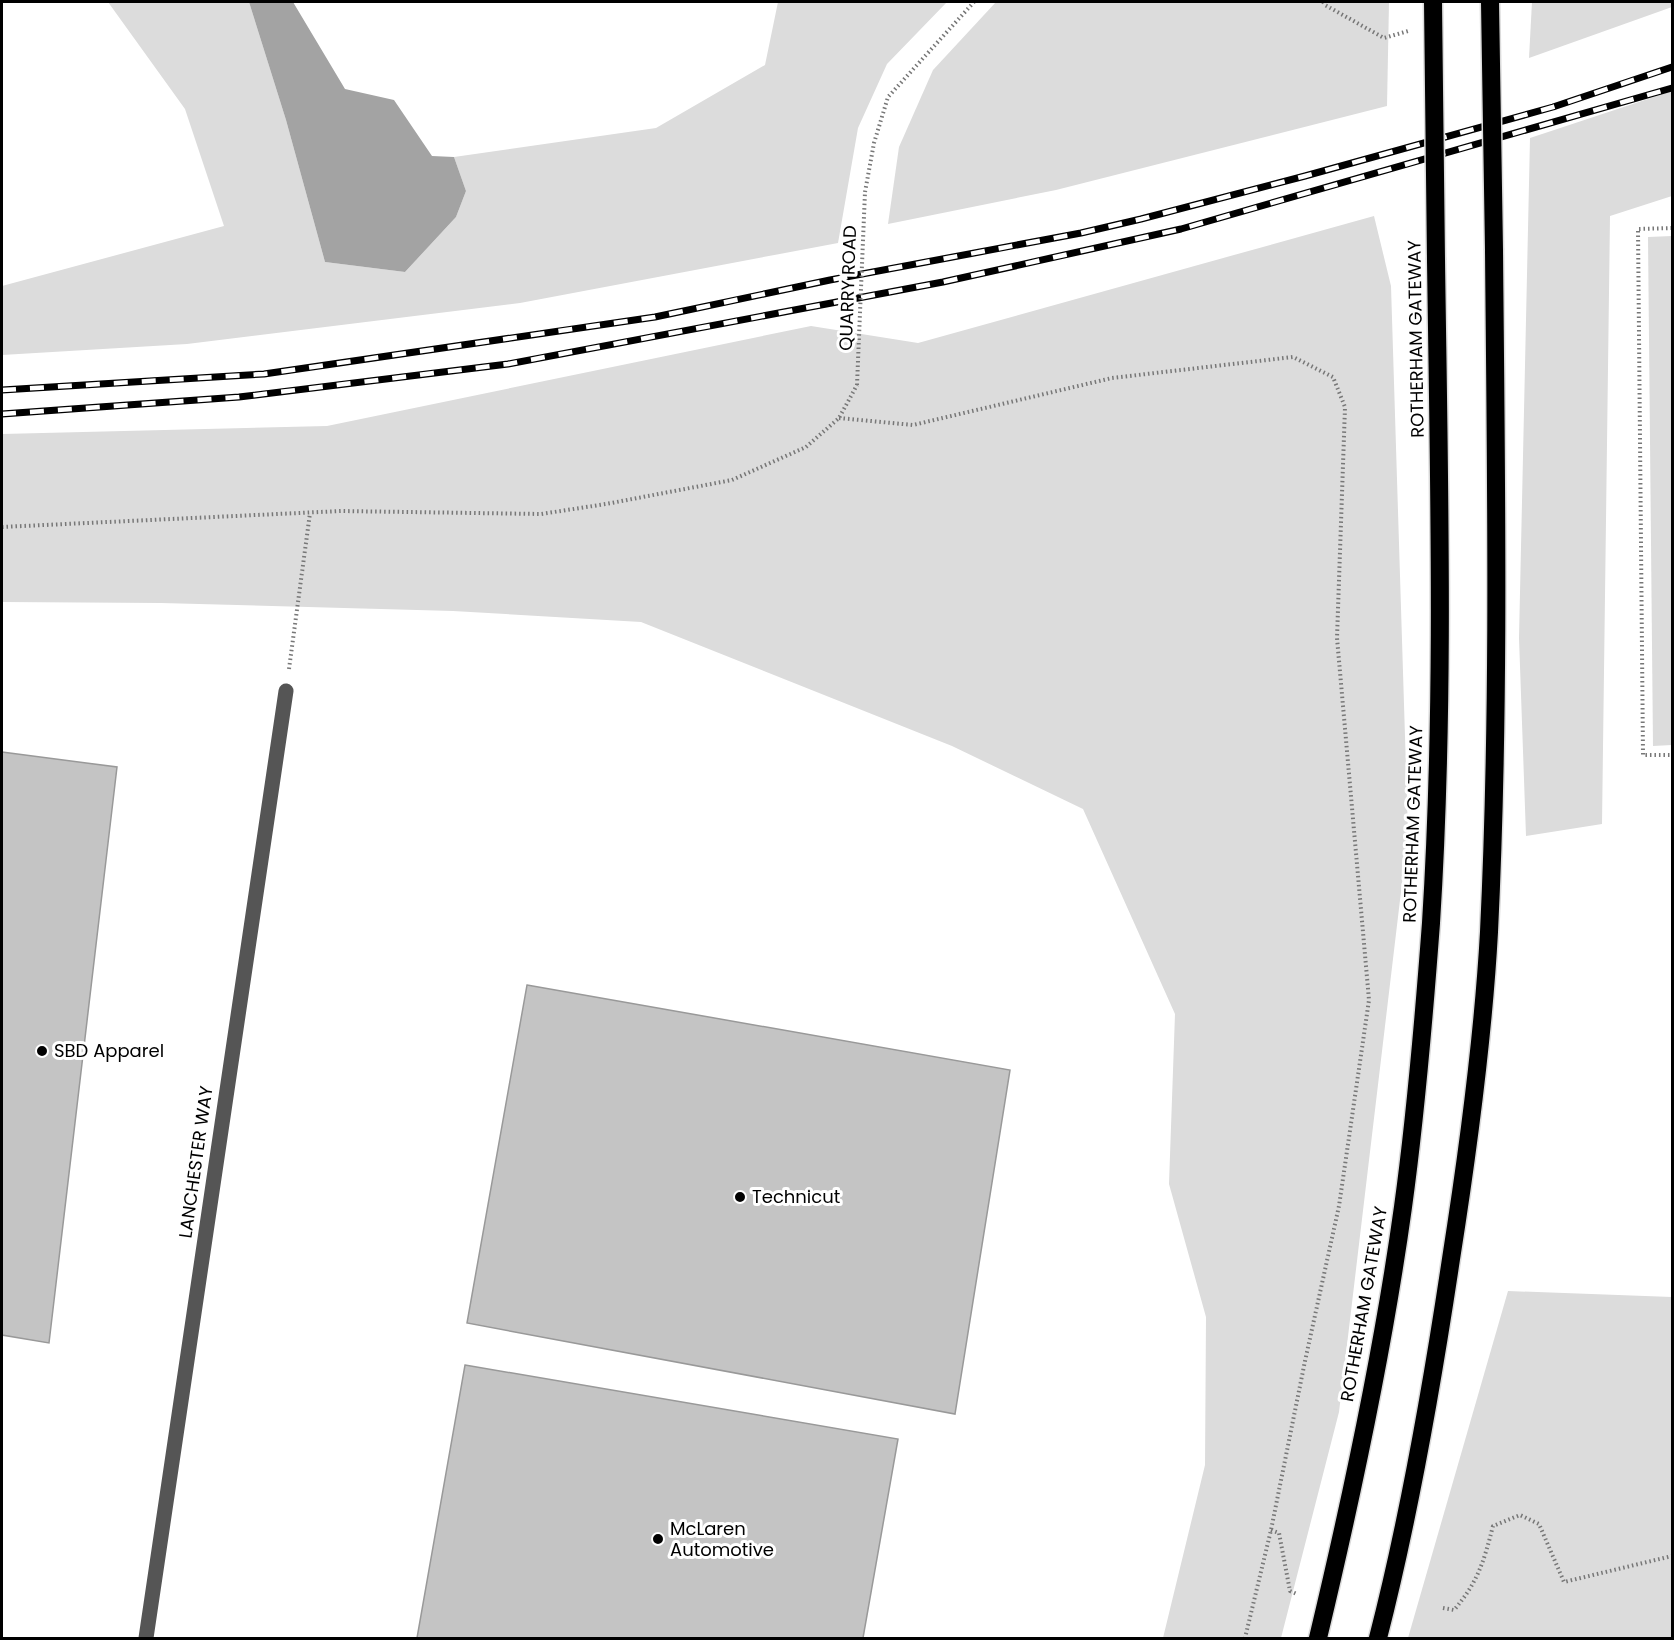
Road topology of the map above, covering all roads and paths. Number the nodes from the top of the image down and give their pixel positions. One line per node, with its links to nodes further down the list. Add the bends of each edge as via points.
1 (974, 2): 7 (path, QUARRY ROAD, bridge, via 888,97 865,192 857,385)
2 (1323, 2): 5 (path)
3 (1433, 2): 18 (highway, ROTHERHAM GATEWAY, bridge, via 1440,583 1438,762 1430,934 1403,1208 1372,1388)
4 (1490, 2): 19 (highway, bridge, via 1496,566 1495,768 1488,935 1476,1077 1439,1340)
5 (1384, 38)
6 (1672, 228): 11 (path, via 1638,229 1643,755)
7 (839, 418): 8 (path, via 806,447 732,480 606,504 541,514); 12 (path, via 913,425 1112,378 1293,357 1333,377 1345,407 1337,638 1369,1000 1340,1206)
8 (310, 513): 9 (path); 10 (path)
9 (2, 527)
10 (286, 691): 16 (street, LANCHESTER WAY)
11 (1672, 755)
12 (1271, 1530): 14 (path, via 1279,1533 1290,1591); 17 (path)
13 (1672, 1556): 15 (path, via 1564,1582 1539,1524 1520,1515 1493,1526 1470,1592 1454,1610)
14 (1297, 1594)
15 (1443, 1608)
16 (146, 1638)
17 (1245, 1638)
18 (1318, 1638)
19 (1378, 1638)

